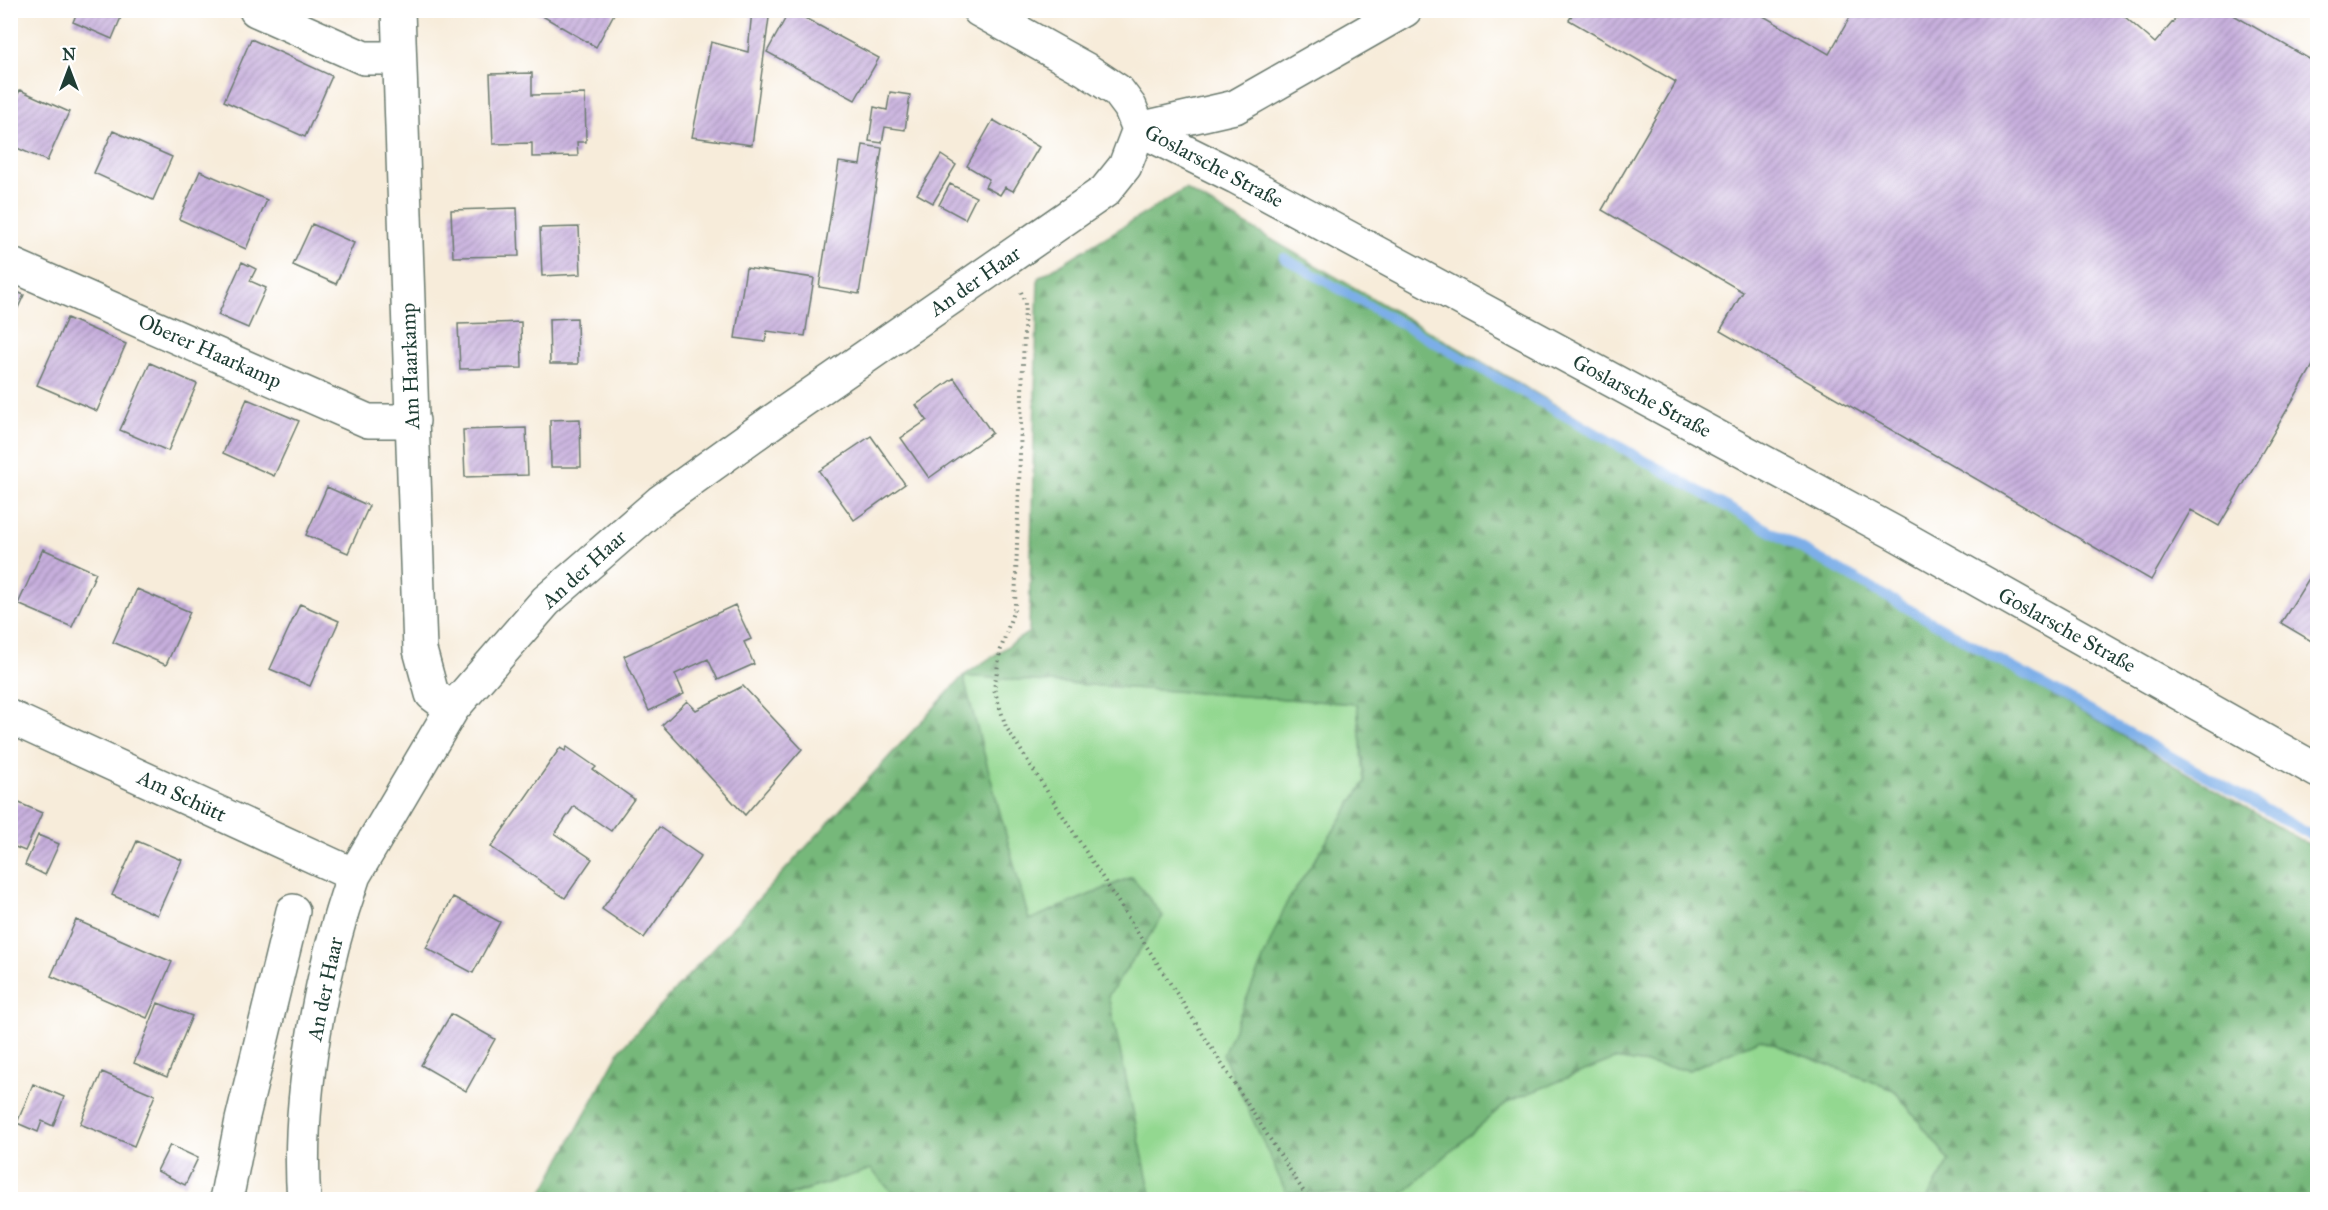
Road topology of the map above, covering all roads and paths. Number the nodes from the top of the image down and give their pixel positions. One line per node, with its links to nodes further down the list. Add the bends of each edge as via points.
1 (256, 10): 5 (street, via 364,58)
2 (398, 10): 5 (street, Am Haarkamp)
3 (979, 10): 6 (street, Goslarsche Straße, via 1118,91)
4 (1405, 10): 6 (street, via 1235,107)
5 (399, 58): 9 (street, Am Haarkamp)
6 (1139, 129): 7 (street, An der Haar, via 1125,166 1105,191); 12 (street, Goslarsche Straße, via 1236,177 1883,526)
7 (1007, 258): 10 (street, An der Haar, via 660,502 546,601); 17 (path, via 1025,303 1015,606 1000,652 994,689 1003,718)
8 (10, 264): 9 (street, Oberer Haarkamp, via 368,421)
9 (413, 421): 10 (street, Am Haarkamp, via 420,650 432,694)
10 (452, 709): 13 (street, An der Haar)
11 (10, 717): 13 (street, Am Schütt)
12 (2318, 771)
13 (354, 875): 16 (street, An der Haar, via 318,1015 305,1105)
14 (293, 911): 15 (street)
15 (226, 1200)
16 (304, 1200)
17 (1309, 1200)

